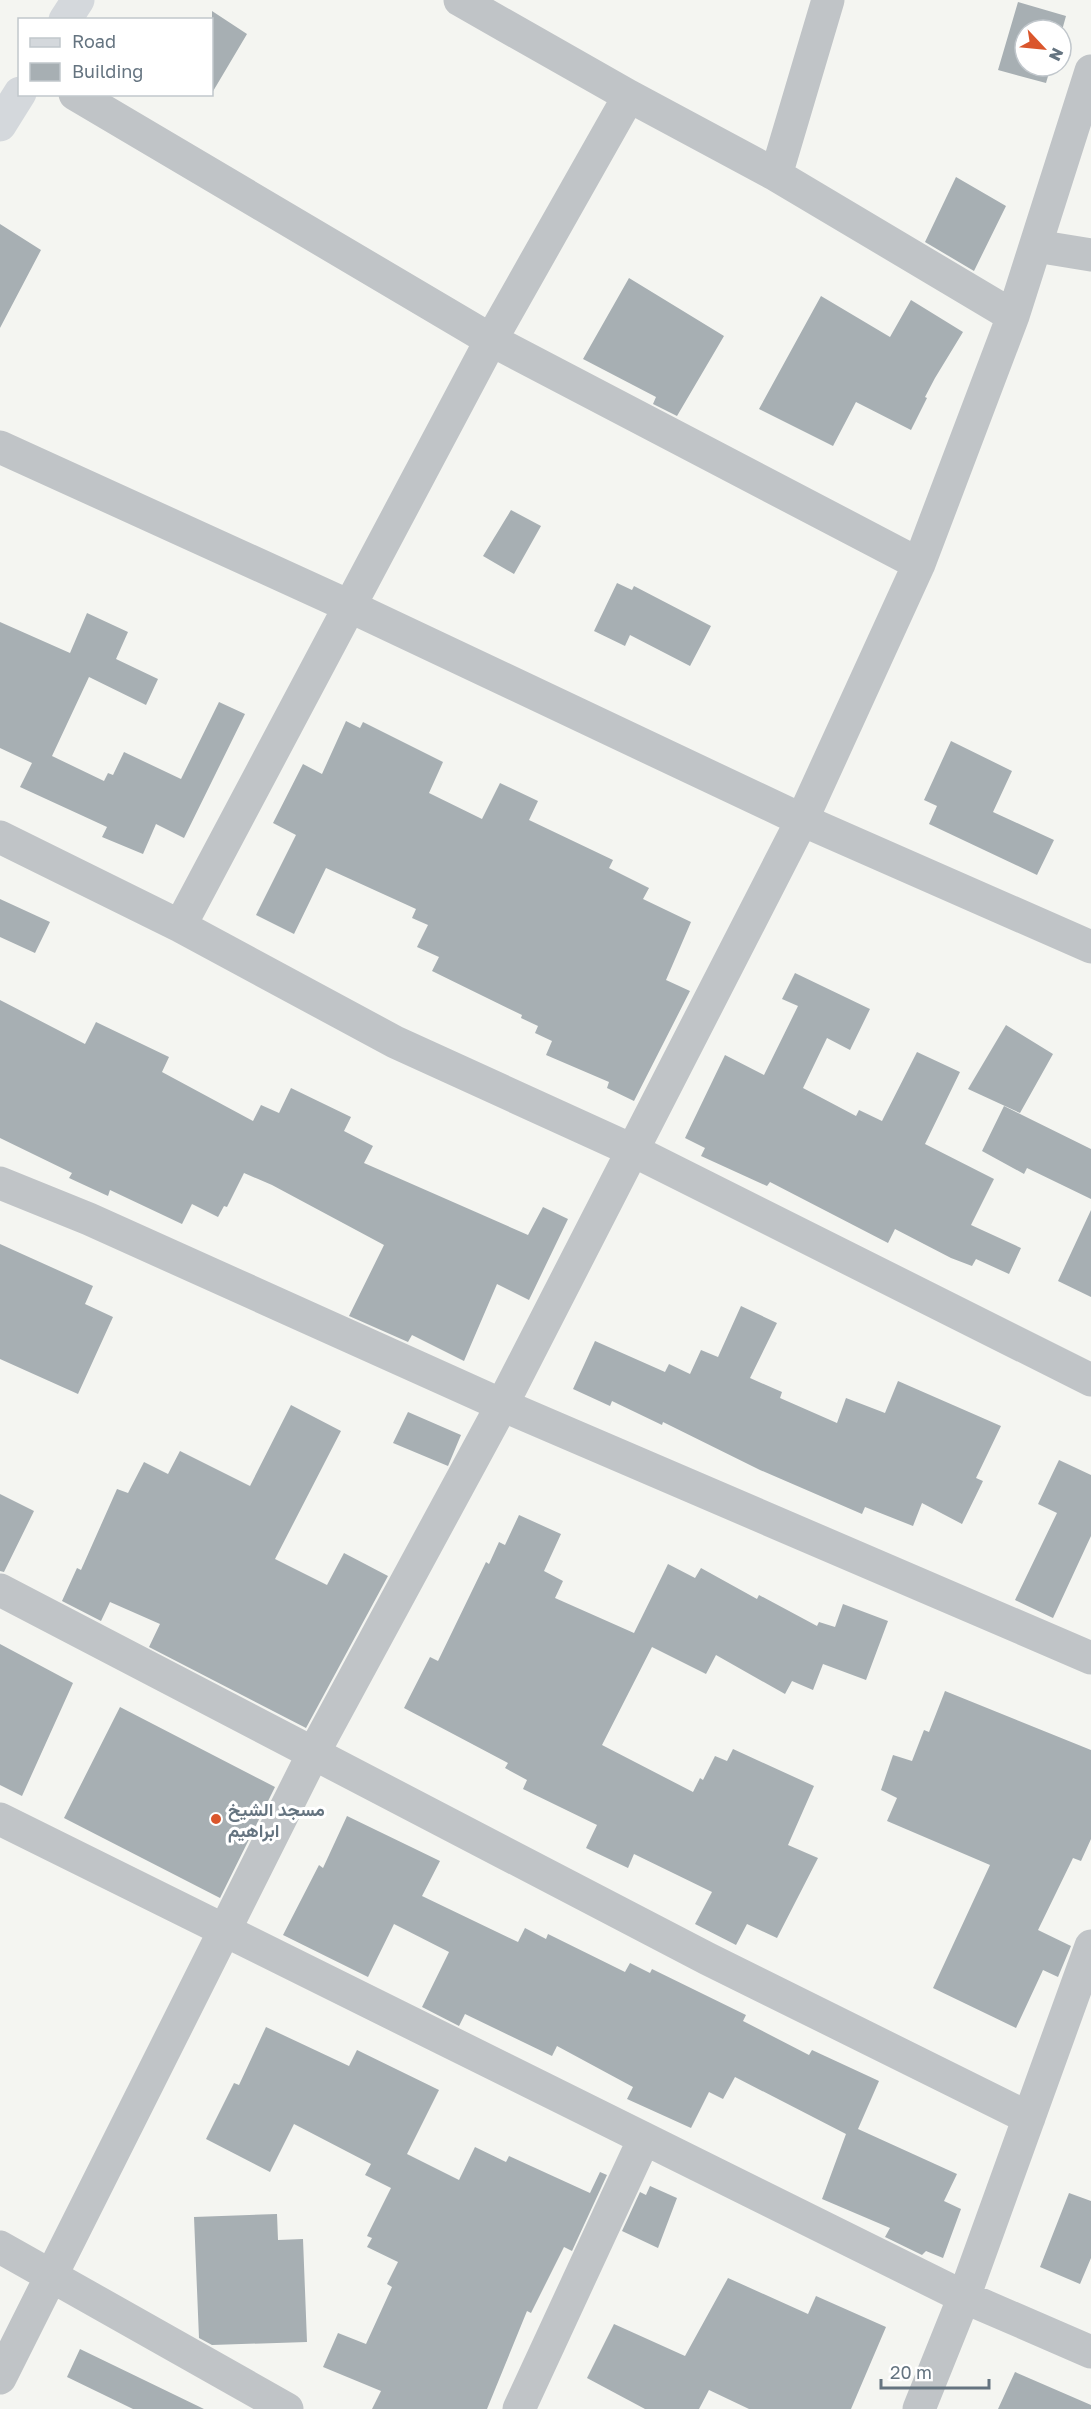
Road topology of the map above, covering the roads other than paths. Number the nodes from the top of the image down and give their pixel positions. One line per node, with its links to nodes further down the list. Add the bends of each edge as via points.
1 (78, 0): 4 (street)
2 (828, 0): 10 (street)
3 (469, 2): 8 (street)
4 (67, 18)
5 (1091, 71): 11 (street)
6 (18, 96): 9 (street)
7 (78, 96): 14 (street)
8 (629, 96): 10 (street); 14 (street)
9 (0, 125)
10 (776, 175): 13 (street)
11 (1036, 246): 12 (street); 13 (street)
12 (1091, 255)
13 (1012, 316): 16 (street)
14 (491, 340): 16 (street); 17 (street)
15 (0, 447): 17 (street)
16 (919, 564): 18 (street)
17 (349, 606): 18 (street); 20 (street)
18 (802, 820): 21 (street); 22 (street)
19 (0, 837): 20 (street)
20 (180, 926): 22 (street, via 395,1042)
21 (1091, 947)
22 (634, 1151): 24 (street); 25 (street)
23 (0, 1183): 25 (street, via 89,1219)
24 (1091, 1380)
25 (502, 1405): 27 (street); 28 (street)
26 (0, 1590): 28 (street)
27 (1091, 1658)
28 (313, 1754): 30 (street); 32 (street, via 698,1954)
29 (0, 1819): 30 (street)
30 (225, 1931): 33 (street); 35 (street)
31 (1091, 1946): 32 (street)
32 (1029, 2118): 36 (street)
33 (644, 2139): 36 (street); 40 (street)
34 (0, 2247): 35 (street)
35 (51, 2276): 38 (street); 39 (street)
36 (964, 2297): 37 (street); 41 (street)
37 (1091, 2352)
38 (0, 2378)
39 (287, 2409)
40 (519, 2409)
41 (919, 2409)

